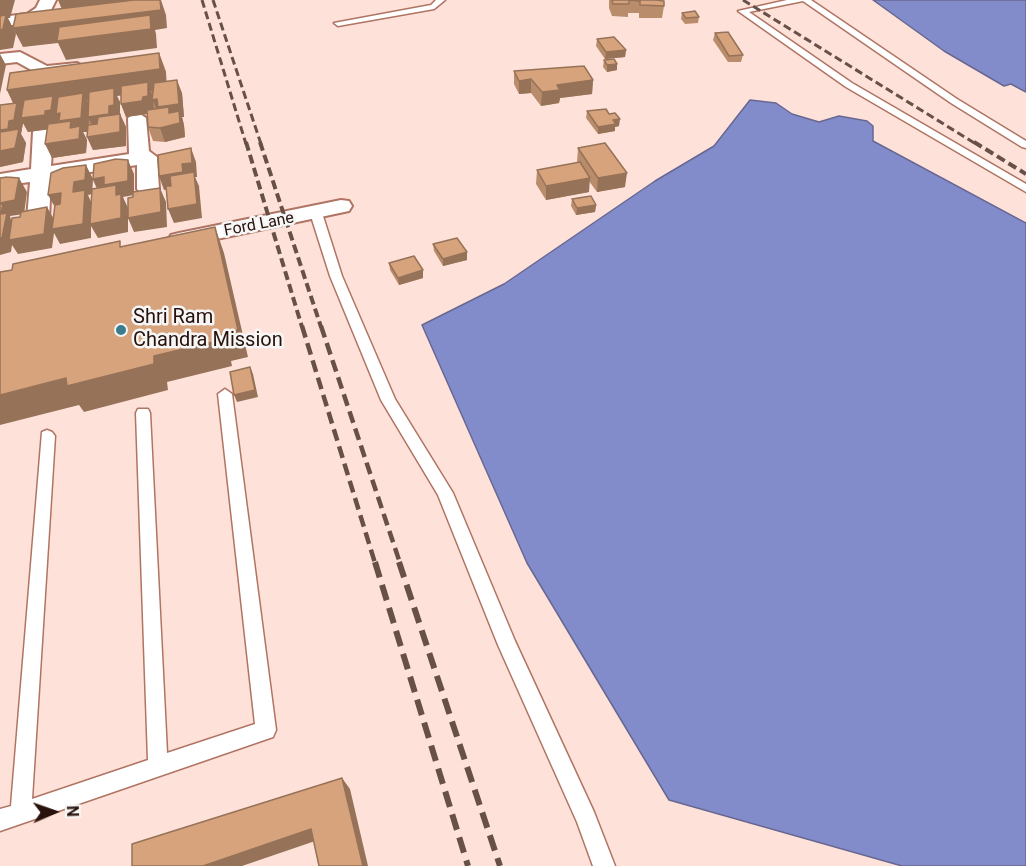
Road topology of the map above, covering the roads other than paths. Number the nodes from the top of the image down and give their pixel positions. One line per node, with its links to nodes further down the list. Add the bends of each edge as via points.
1 (48, 0): 5 (street, via 43,11 31,18)
2 (441, 0): 6 (lane, via 434,7)
3 (800, 0): 16 (lane, via 742,11 849,85)
4 (806, 0): 11 (lane)
5 (0, 22)
6 (338, 23)
7 (0, 60): 8 (street, via 21,57 44,72)
8 (91, 66)
9 (137, 118): 12 (street)
10 (43, 132): 13 (street)
11 (1026, 145)
12 (143, 157): 13 (street); 15 (street)
13 (41, 173): 14 (street); 19 (street)
14 (0, 180)
15 (148, 189)
16 (1026, 189)
17 (340, 206): 18 (street, Ford Lane)
18 (316, 213): 20 (street, Ford Lane); 27 (lane, via 336,276 388,400 445,493)
19 (38, 219)
20 (163, 243)
21 (225, 394): 24 (lane, via 266,730)
22 (143, 413): 24 (lane)
23 (47, 436): 25 (lane)
24 (158, 767): 25 (lane)
25 (21, 813): 26 (lane)
26 (0, 820)
27 (604, 866)

